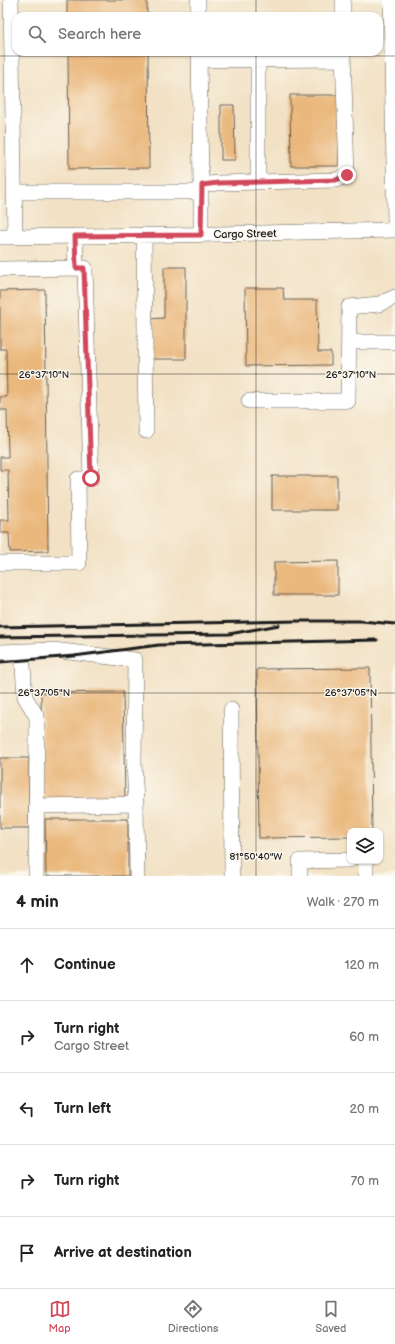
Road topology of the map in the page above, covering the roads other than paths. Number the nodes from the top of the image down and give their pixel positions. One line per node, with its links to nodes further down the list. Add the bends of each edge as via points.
1 (11, 0): 13 (street)
2 (198, 0): 5 (street)
3 (343, 0): 6 (street)
4 (391, 0): 10 (street)
5 (198, 12)
6 (343, 12)
7 (199, 56): 9 (street); 12 (street)
8 (343, 56): 9 (street); 11 (street, via 347,175 336,180)
9 (258, 60): 11 (street)
10 (394, 103): 14 (street)
11 (258, 182): 12 (street, via 218,183)
12 (202, 189): 13 (street); 17 (street)
13 (14, 192): 20 (street)
14 (395, 220)
15 (395, 230): 17 (street, Cargo Street)
16 (144, 235): 17 (street, Cargo Street); 18 (street, Cargo Street); 27 (street)
17 (201, 235)
18 (75, 236): 20 (street, Cargo Street); 21 (street)
19 (0, 237): 20 (street, Cargo Street)
20 (15, 237)
21 (76, 268): 22 (street); 28 (street, via 84,268 91,478 78,478 79,564)
22 (0, 269)
23 (395, 297): 24 (street, via 379,304 349,307)
24 (349, 342): 25 (street); 26 (street, via 348,401)
25 (395, 342)
26 (249, 401)
27 (146, 431)
28 (0, 563)
29 (22, 651): 30 (street); 32 (street, via 53,650 135,660); 33 (street, via 25,697 37,717)
30 (0, 652)
31 (231, 710): 38 (street)
32 (136, 804): 33 (street); 37 (street)
33 (37, 806): 36 (street)
34 (347, 860): 39 (street, via 300,861)
35 (366, 864): 40 (street)
36 (36, 876)
37 (137, 876)
38 (232, 876)
39 (300, 876)
40 (366, 876)

